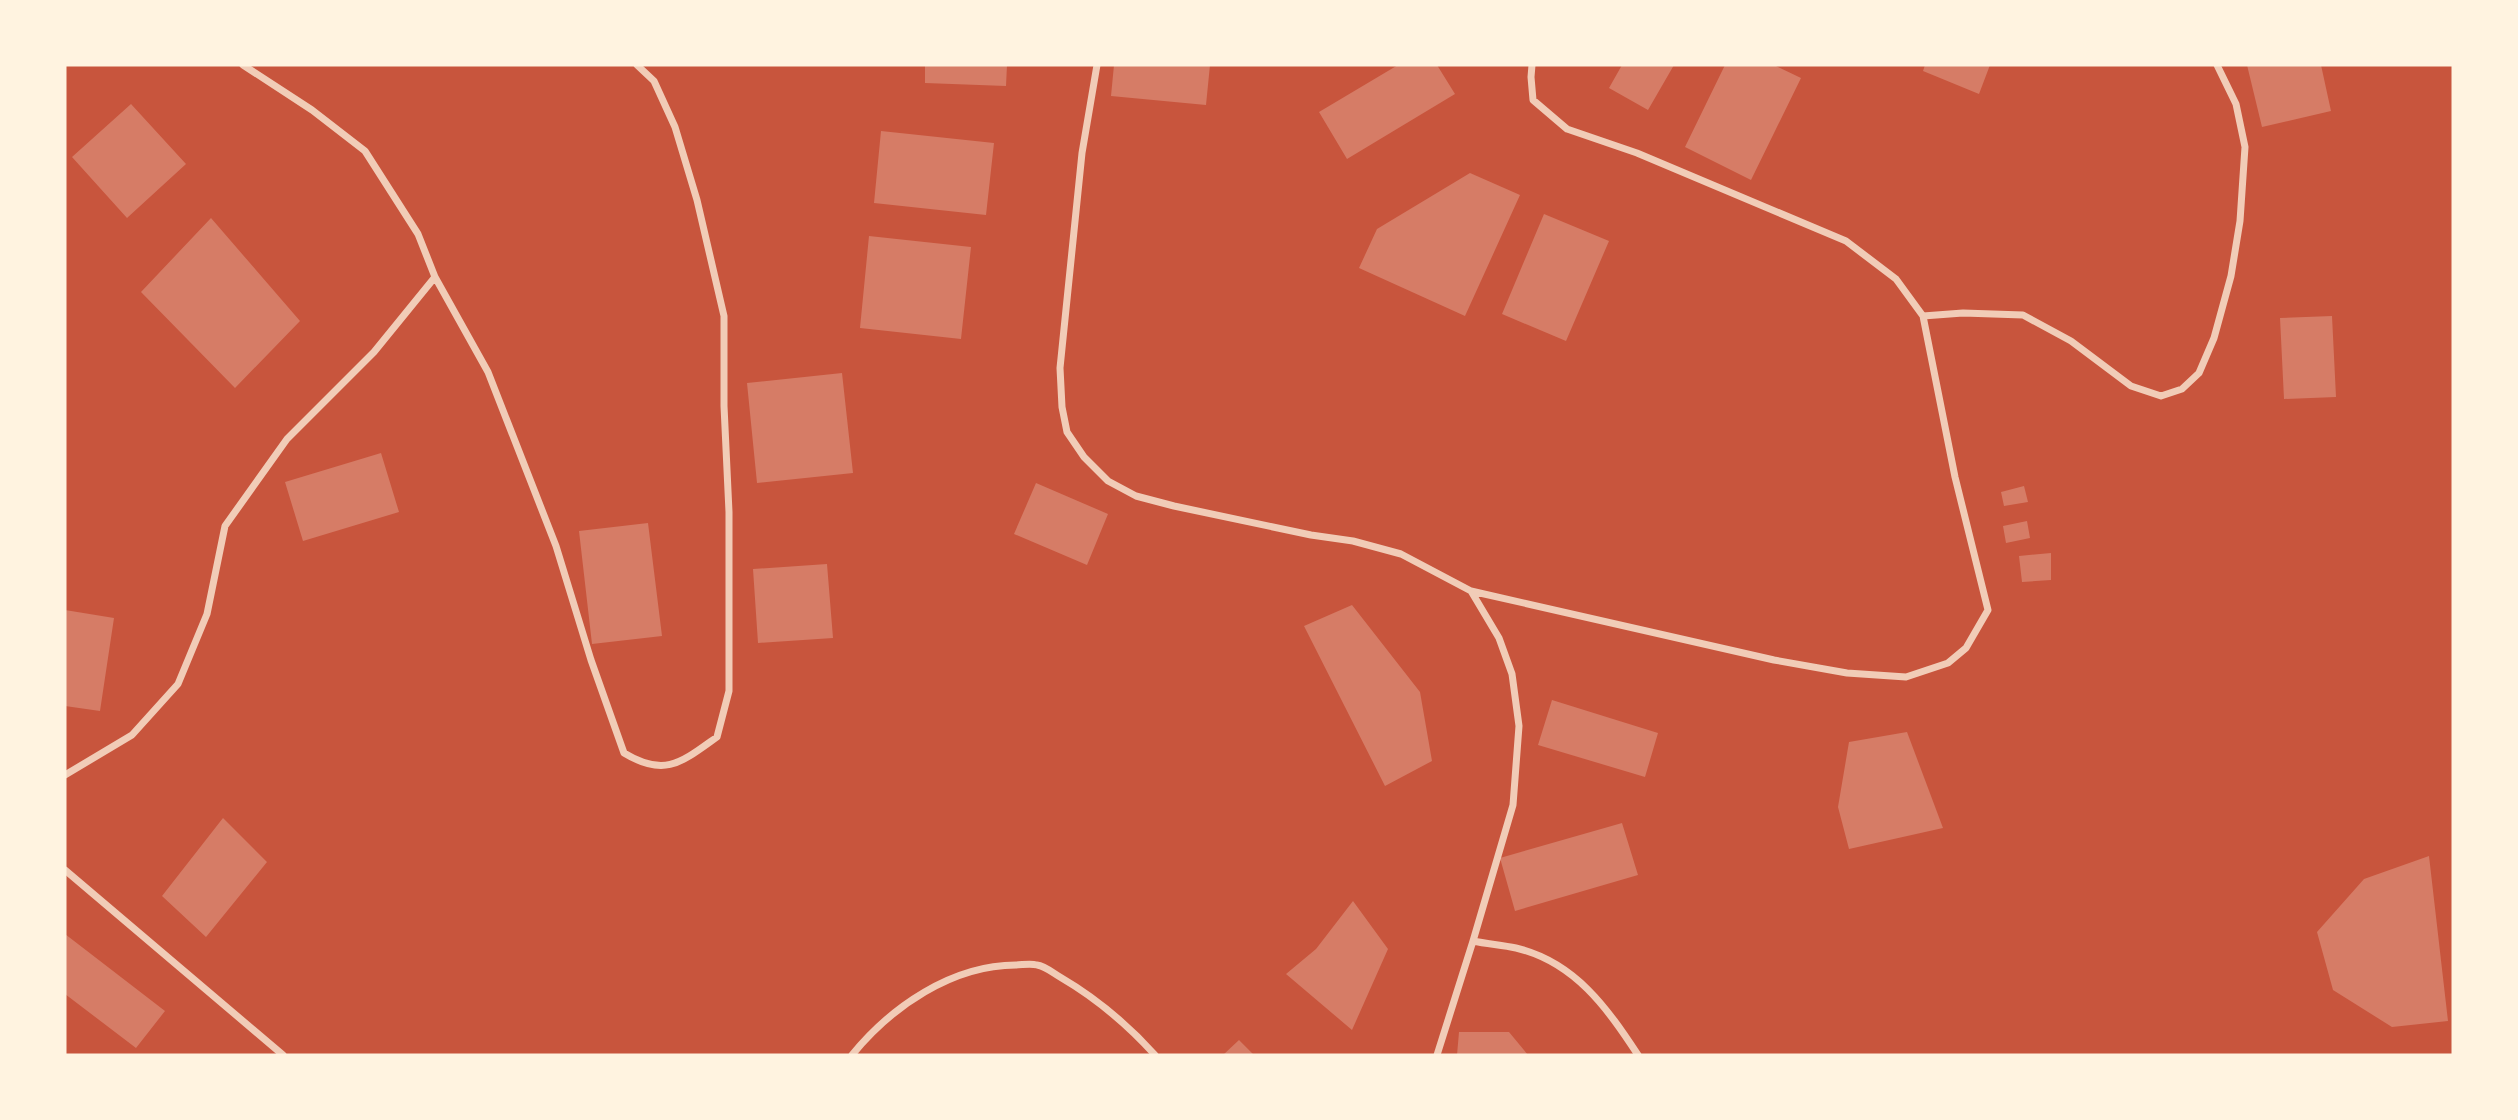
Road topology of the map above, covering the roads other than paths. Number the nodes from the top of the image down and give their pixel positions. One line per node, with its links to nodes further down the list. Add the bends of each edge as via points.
1 (243, 65): 6 (street, via 365,151 418,234)
2 (637, 65): 6 (street, via 654,81 675,127 698,200 724,316 729,691 717,737 684,759 663,767 637,761 624,752 556,546 488,372)
3 (1097, 65): 8 (street, via 1082,153 1060,368 1068,432 1084,457 1108,481 1136,496 1401,554)
4 (1532, 65): 7 (street, via 1533,100 1567,130 1637,153 1846,241 1896,279)
5 (2217, 65): 7 (street, via 2236,104 2245,147 2240,221 2214,338 2199,373 2182,388 2161,396 2131,386 2071,341 2023,315)
6 (435, 278): 9 (street, via 374,352 288,439 225,526 207,614 178,684 132,735)
7 (1923, 316): 8 (street, via 1955,477 1988,610 1966,649 1948,663 1906,677 1847,673)
8 (1471, 591): 11 (street, via 1499,638 1512,674 1519,726 1513,805)
9 (65, 775)
10 (65, 870): 12 (street)
11 (1473, 941): 15 (street); 16 (street, via 1518,948 1564,968 1596,996)
12 (283, 1055)
13 (852, 1055): 14 (street, via 894,1014 928,990 993,965 1039,965 1088,993)
14 (1155, 1055)
15 (1437, 1055)
16 (1638, 1055)

